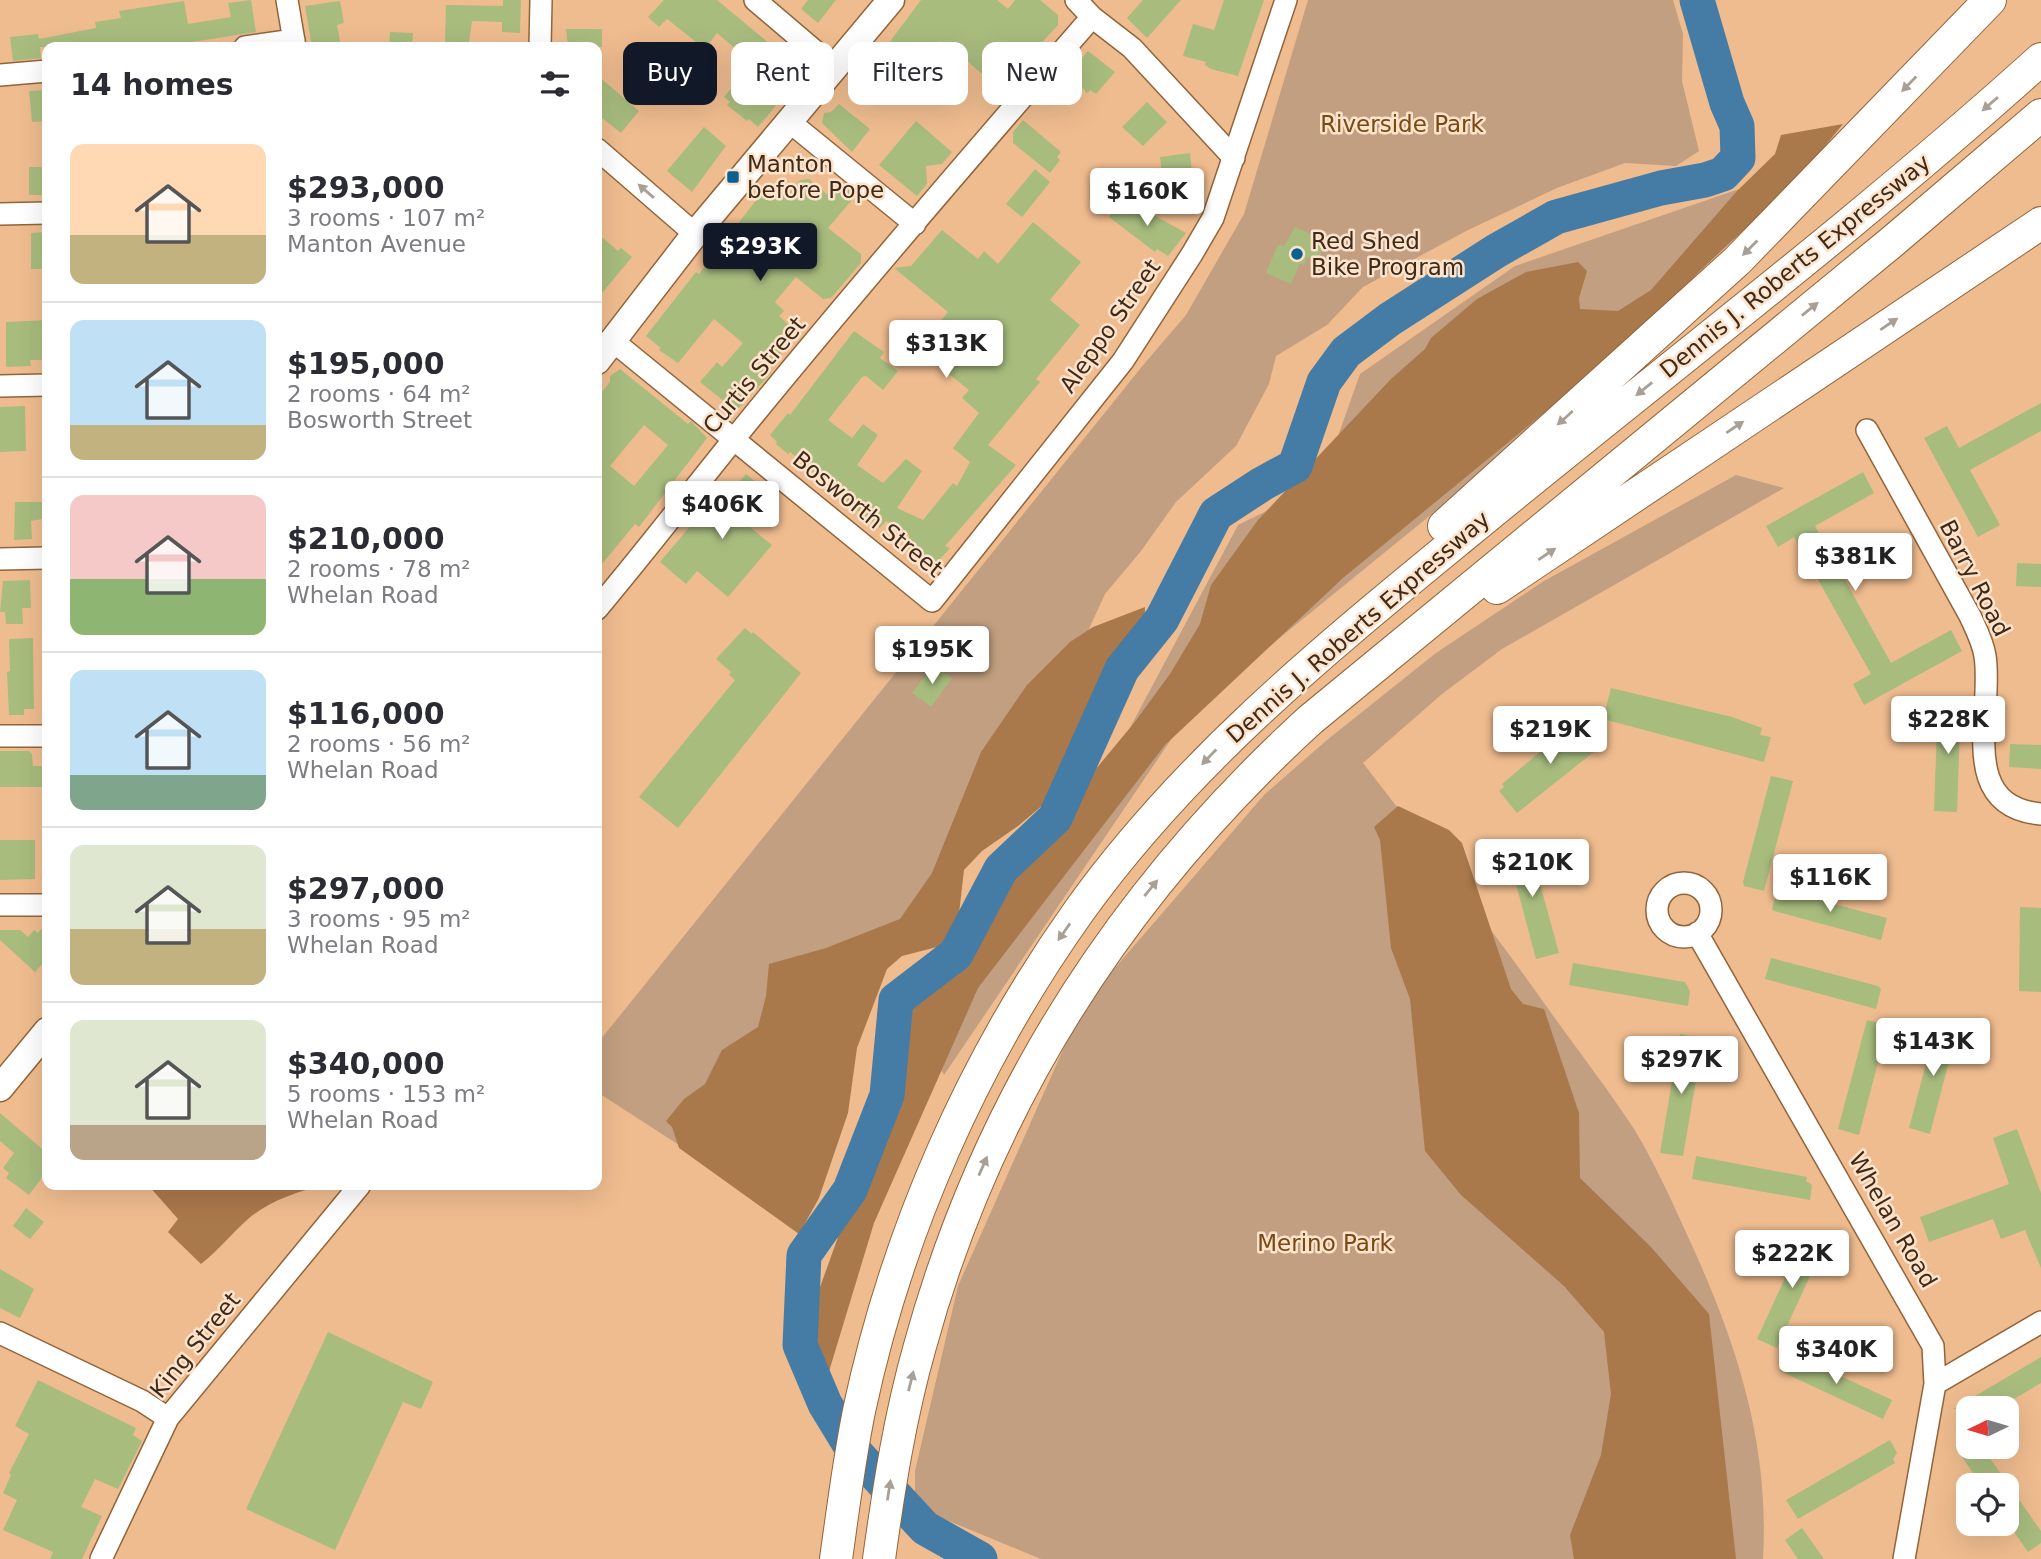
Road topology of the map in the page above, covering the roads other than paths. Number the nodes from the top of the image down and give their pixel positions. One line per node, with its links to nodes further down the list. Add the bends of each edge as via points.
1 (287, 0): 9 (street)
2 (541, 0): 10 (street)
3 (755, 0): 12 (street)
4 (891, 0): 12 (main road)
5 (1076, 0): 8 (street)
6 (1286, 0): 18 (street, Aleppo Street)
7 (1990, 0): 33 (highway, one-way to 33, via 1737,261 1438,532)
8 (1092, 17): 18 (street, via 1132,48); 21 (street, Curtis Street)
9 (294, 42)
10 (540, 42)
11 (2041, 59): 33 (highway, Dennis J. Roberts Expressway, one-way to 33, via 1874,203)
12 (836, 69): 16 (main road)
13 (42, 71): 14 (street)
14 (0, 75)
15 (2041, 115): 34 (highway, Dennis J. Roberts Expressway, one-way to 15)
16 (791, 123): 21 (street); 23 (main road)
17 (602, 153): 23 (street, one-way to 17)
18 (1234, 158): 29 (street, Aleppo Street, via 1213,218 1185,265 1123,361)
19 (0, 214): 20 (street)
20 (42, 214)
21 (915, 223): 28 (street, Curtis Street)
22 (2041, 223): 34 (highway, one-way to 22, via 1563,543)
23 (695, 234): 24 (main road)
24 (605, 351): 28 (street, Bosworth Street)
25 (0, 386): 26 (street)
26 (42, 386)
27 (1867, 430): 37 (street, Barry Road, via 1983,645 1983,760 1989,778 2007,802)
28 (734, 439): 29 (street, Bosworth Street, via 932,601); 32 (street, Curtis Street)
29 (1058, 443)
30 (42, 558): 31 (street)
31 (0, 559)
32 (602, 603)
33 (1294, 675): 51 (highway, Dennis J. Roberts Expressway, one-way to 51, via 1146,826 1081,908 1023,997 972,1090 924,1197 893,1285 859,1409)
34 (1310, 720): 49 (highway, Dennis J. Roberts Expressway, one-way to 34, via 896,1448 920,1346 950,1248 988,1154 1051,1033 1106,946 1237,790)
35 (0, 736): 36 (street)
36 (42, 736)
37 (2041, 814)
38 (0, 905): 39 (street)
39 (42, 905)
40 (1697, 933): 47 (street, Whelan Road, via 1927,1332 1935,1355)
41 (42, 1036): 42 (main road)
42 (9, 1066): 43 (main road)
43 (0, 1088)
44 (356, 1190): 48 (street, King Street)
45 (2041, 1322): 47 (street)
46 (0, 1333): 48 (street)
47 (1935, 1384): 52 (street, Whelan Road)
48 (168, 1418): 50 (street, King Street)
49 (881, 1546)
50 (101, 1559)
51 (836, 1559)
52 (1904, 1559)

